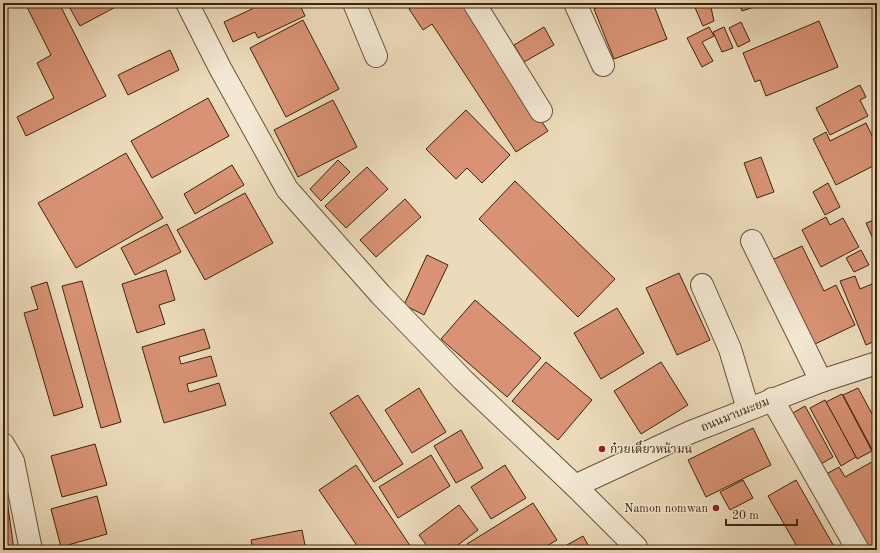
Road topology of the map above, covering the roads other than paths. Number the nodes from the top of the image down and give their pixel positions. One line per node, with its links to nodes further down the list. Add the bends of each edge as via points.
1 (187, 3): 15 (street, via 287,189 381,295 458,374)
2 (354, 3): 5 (street)
3 (474, 3): 7 (street)
4 (575, 3): 6 (street)
5 (376, 56)
6 (603, 66)
7 (541, 111)
8 (752, 241): 11 (street)
9 (702, 285): 13 (street, via 730,349)
10 (877, 363): 11 (street, ถนนมาบมะยม)
11 (821, 381): 12 (street, ถนนมาบมะยม)
12 (772, 399): 13 (street, ถนนมาบมะยม); 18 (street)
13 (748, 409): 15 (street, ถนนมาบมะยม, via 691,432)
14 (3, 444): 16 (street, via 13,461)
15 (575, 486): 17 (street, via 636,547)
16 (31, 550)
17 (636, 550)
18 (858, 550)

